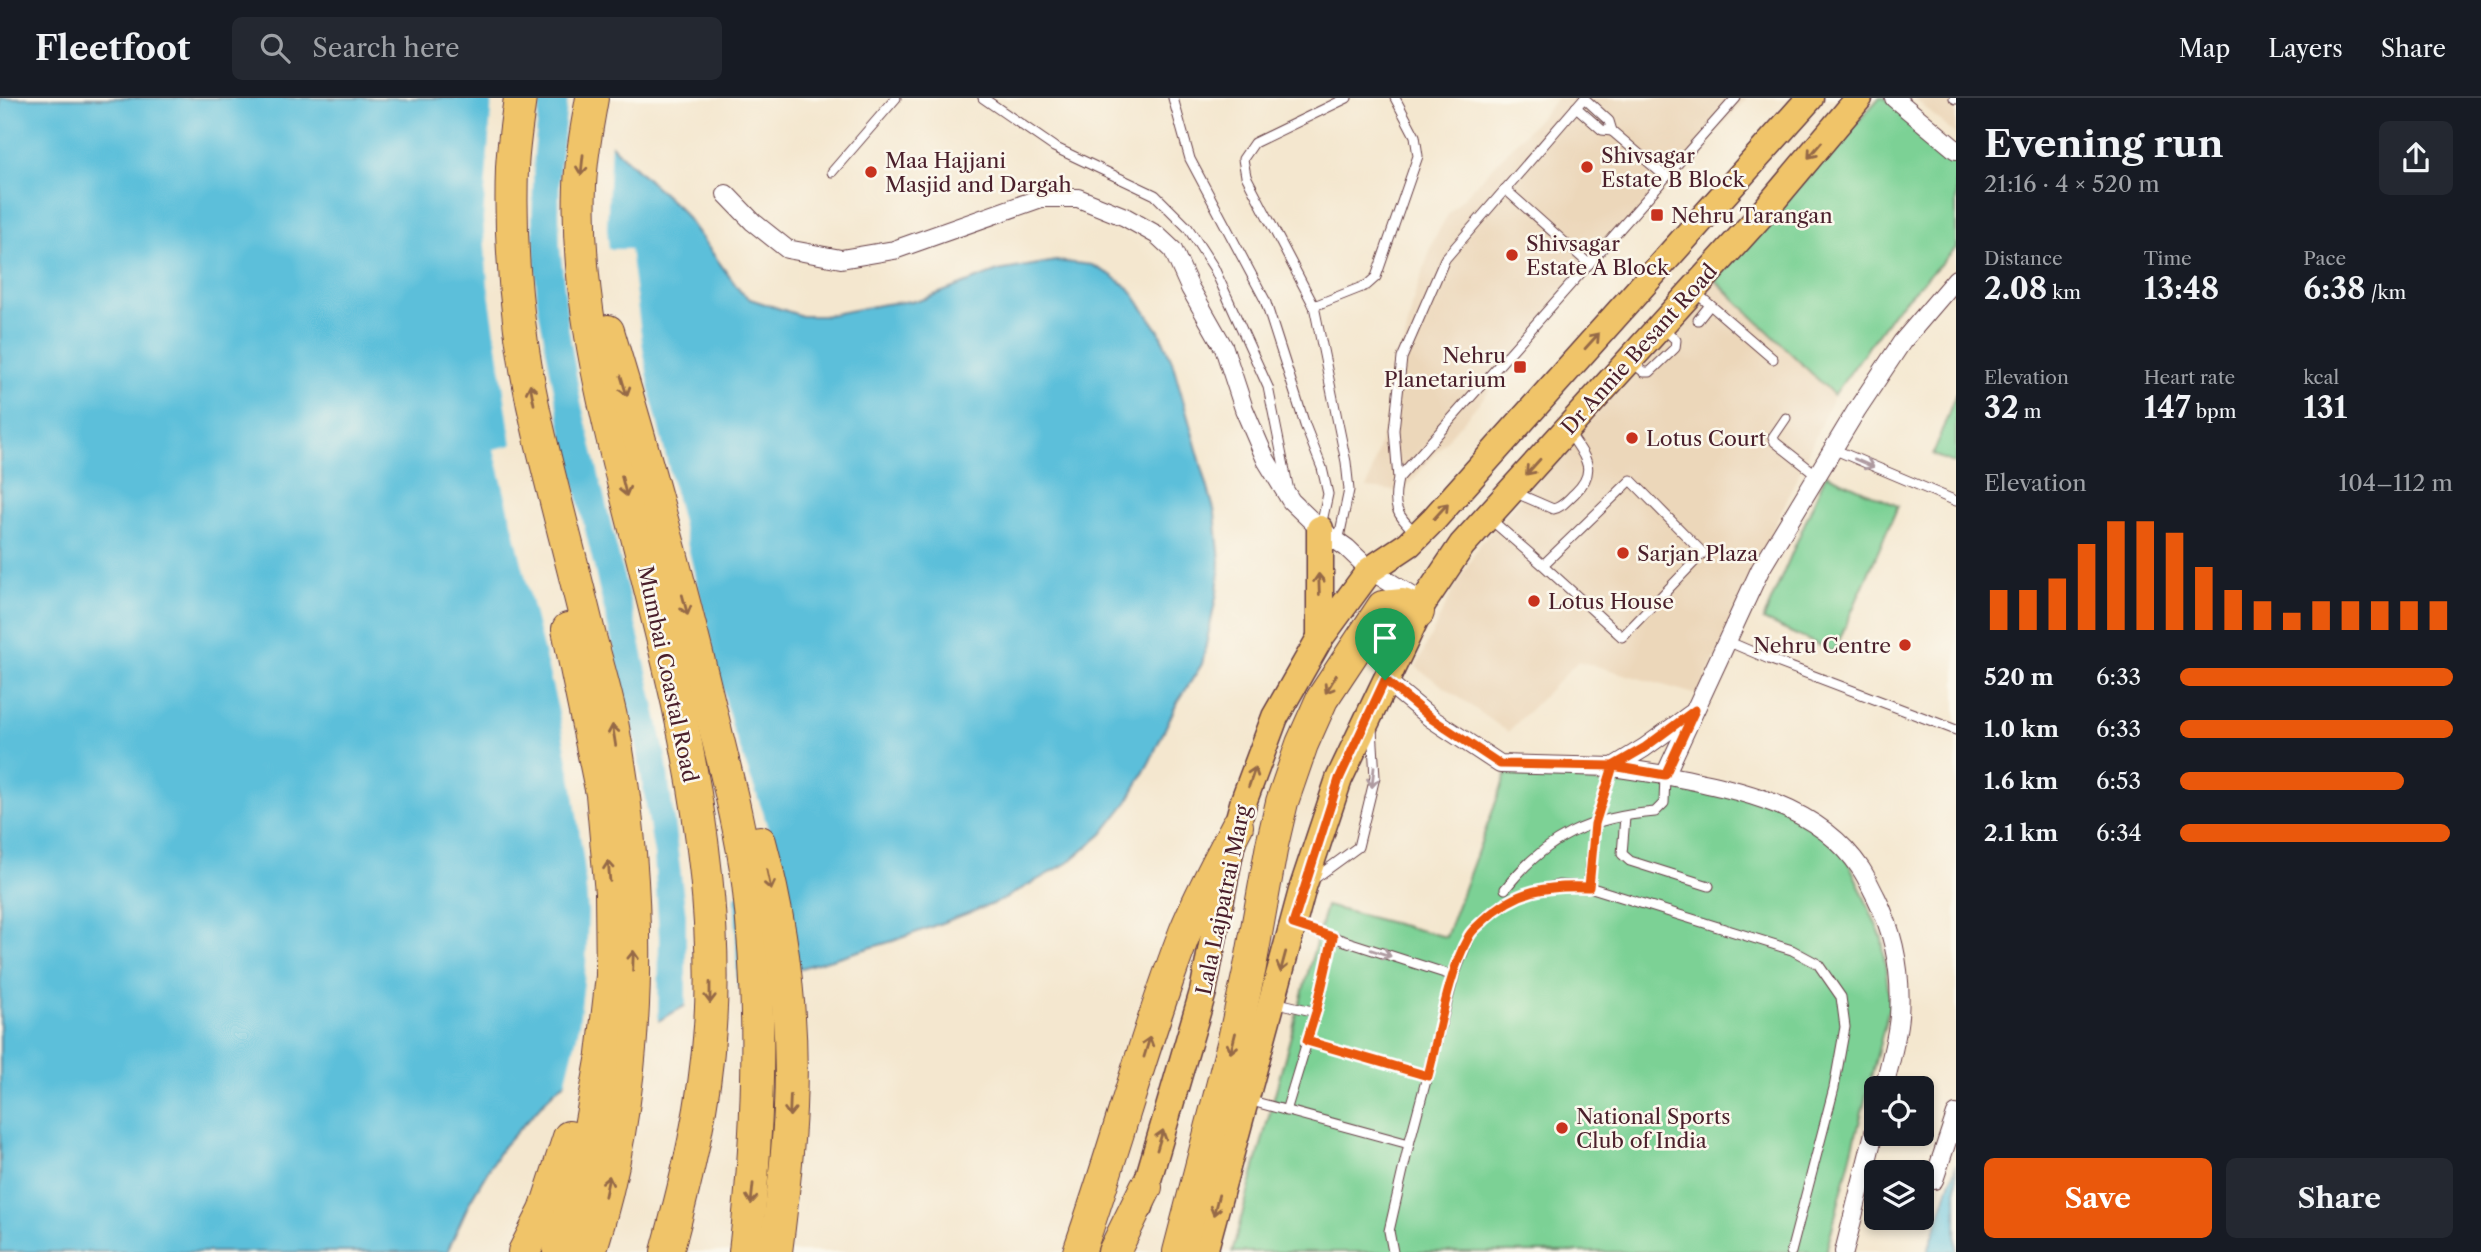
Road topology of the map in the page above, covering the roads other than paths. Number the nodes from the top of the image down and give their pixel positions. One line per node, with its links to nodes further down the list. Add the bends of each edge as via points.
1 (520, 98): 29 (highway, one-way to 1, via 521,336 512,243 512,165)
2 (592, 98): 20 (highway, Mumbai Coastal Road, one-way to 20, via 580,184)
3 (896, 98): 16 (lane)
4 (984, 98): 34 (lane, via 1065,153 1155,195 1188,228 1214,268 1268,387)
5 (1173, 98): 38 (lane, via 1190,159 1265,300 1322,468)
6 (1347, 98): 24 (lane, via 1254,143 1243,159 1246,176)
7 (1395, 98): 24 (lane, via 1415,136 1418,156 1376,277)
8 (1584, 98): 13 (lane); 14 (lane, via 1609,121)
9 (1736, 98): 17 (lane)
10 (1810, 98): 37 (main road, Dr Annie Besant Road, one-way to 10)
11 (1859, 98): 23 (main road, Dr Annie Besant Road, one-way to 23, via 1760,216)
12 (1894, 98): 15 (street)
13 (1576, 107): 14 (lane, via 1602,130); 18 (lane)
14 (1612, 131): 17 (lane)
15 (1956, 150)
16 (832, 172)
17 (1666, 177): 21 (lane)
18 (1505, 189): 21 (lane); 32 (lane, via 1445,260 1402,358 1394,430)
19 (726, 194): 34 (street, via 788,249 841,259 894,250 1041,198 1078,198 1125,217 1173,250 1224,348 1266,460)
20 (582, 250): 47 (highway, one-way to 47, via 644,452); 77 (highway, Mumbai Coastal Road, one-way to 77, via 594,355 678,705 703,852 710,1026 700,1112)
21 (1589, 264): 32 (lane)
22 (1956, 279): 30 (street, via 1902,342)
23 (1702, 297): 25 (lane); 26 (lane); 28 (main road, Dr Annie Besant Road, via 1661,325)
24 (1314, 306): 38 (lane, via 1349,491)
25 (1698, 320)
26 (1773, 359)
27 (1786, 418): 31 (lane, via 1773,437 1775,442)
28 (1567, 429): 33 (main road, Dr Annie Besant Road, one-way to 33); 33 (lane, via 1588,464 1589,476 1582,486 1553,509)
29 (539, 434): 61 (highway, one-way to 29, via 611,893 602,793 551,540); 76 (highway, one-way to 29, via 620,1126 631,1045 634,933 629,835 611,720)
30 (1833, 449): 31 (street); 35 (lane, one-way to 35)
31 (1817, 475): 43 (street, via 1760,570)
32 (1398, 479): 37 (lane, via 1394,496 1399,518)
33 (1512, 491): 36 (main road, Dr Annie Besant Road)
34 (1291, 501): 38 (street)
35 (1956, 501)
36 (1488, 517): 39 (lane); 41 (main road, Dr Annie Besant Road, via 1462,545)
37 (1418, 535): 40 (main road, Dr Annie Besant Road)
38 (1329, 536): 40 (street); 42 (main road, one-way to 38)
39 (1543, 565): 39 (lane, via 1631,480 1703,553 1622,637)
40 (1370, 570): 41 (street); 42 (main road, Lala Lajpatrai Marg)
41 (1420, 608): 44 (main road); 83 (highway, one-way to 83, via 1383,607 1322,699 1302,744 1282,802 1233,1044)
42 (1320, 638): 53 (main road, Lala Lajpatrai Marg, one-way to 42, via 1275,718)
43 (1727, 641): 46 (street); 48 (lane)
44 (1385, 680): 45 (main road); 49 (street, via 1432,719 1500,764)
45 (1372, 709): 55 (main road, via 1339,779); 55 (lane, one-way to 55, via 1374,777 1358,847)
46 (1695, 710): 49 (street); 50 (street)
47 (714, 724): 78 (highway, one-way to 78, via 748,881 755,962 755,1151); 79 (highway, one-way to 79, via 757,832 783,951 790,1108)
48 (1956, 730)
49 (1613, 766): 50 (street); 52 (lane)
50 (1665, 775): 51 (lane, via 1660,808); 66 (street, via 1737,790 1786,808 1811,821 1861,868 1894,938 1898,967 1899,1018)
51 (1625, 817): 52 (lane); 54 (lane, via 1622,854 1630,861)
52 (1595, 824): 56 (lane); 57 (lane, via 1546,846)
53 (1237, 826): 73 (main road, Lala Lajpatrai Marg, one-way to 53, via 1203,992); 80 (highway, one-way to 53, via 1186,931)
54 (1709, 886)
55 (1303, 887): 58 (main road)
56 (1589, 887): 60 (lane, via 1535,890 1492,913 1470,934); 86 (lane, via 1791,950 1818,964 1841,997 1844,1027 1834,1088)
57 (1505, 889)
58 (1307, 929): 59 (lane); 62 (main road, one-way to 62)
59 (1333, 937): 60 (lane, one-way to 60); 63 (lane)
60 (1454, 976): 65 (lane)
61 (611, 979): 74 (highway, via 563,1161); 75 (highway, via 583,1165)
62 (1281, 1003): 63 (lane); 67 (main road)
63 (1316, 1012): 64 (lane)
64 (1307, 1041): 65 (lane); 68 (lane)
65 (1428, 1076): 70 (lane)
66 (1887, 1076)
67 (1254, 1102): 68 (lane); 84 (main road, one-way to 84)
68 (1286, 1111): 70 (lane)
69 (1956, 1114): 72 (street)
70 (1409, 1144): 85 (lane, via 1389,1231)
71 (1871, 1146): 87 (street)
72 (1934, 1180)
73 (1146, 1187): 81 (highway); 82 (main road, Lala Lajpatrai Marg)
74 (524, 1252)
75 (559, 1252)
76 (590, 1252)
77 (667, 1252)
78 (745, 1252)
79 (776, 1252)
80 (1080, 1252)
81 (1114, 1252)
82 (1126, 1252)
83 (1179, 1252)
84 (1204, 1252)
85 (1392, 1252)
86 (1791, 1252)
87 (1844, 1252)

